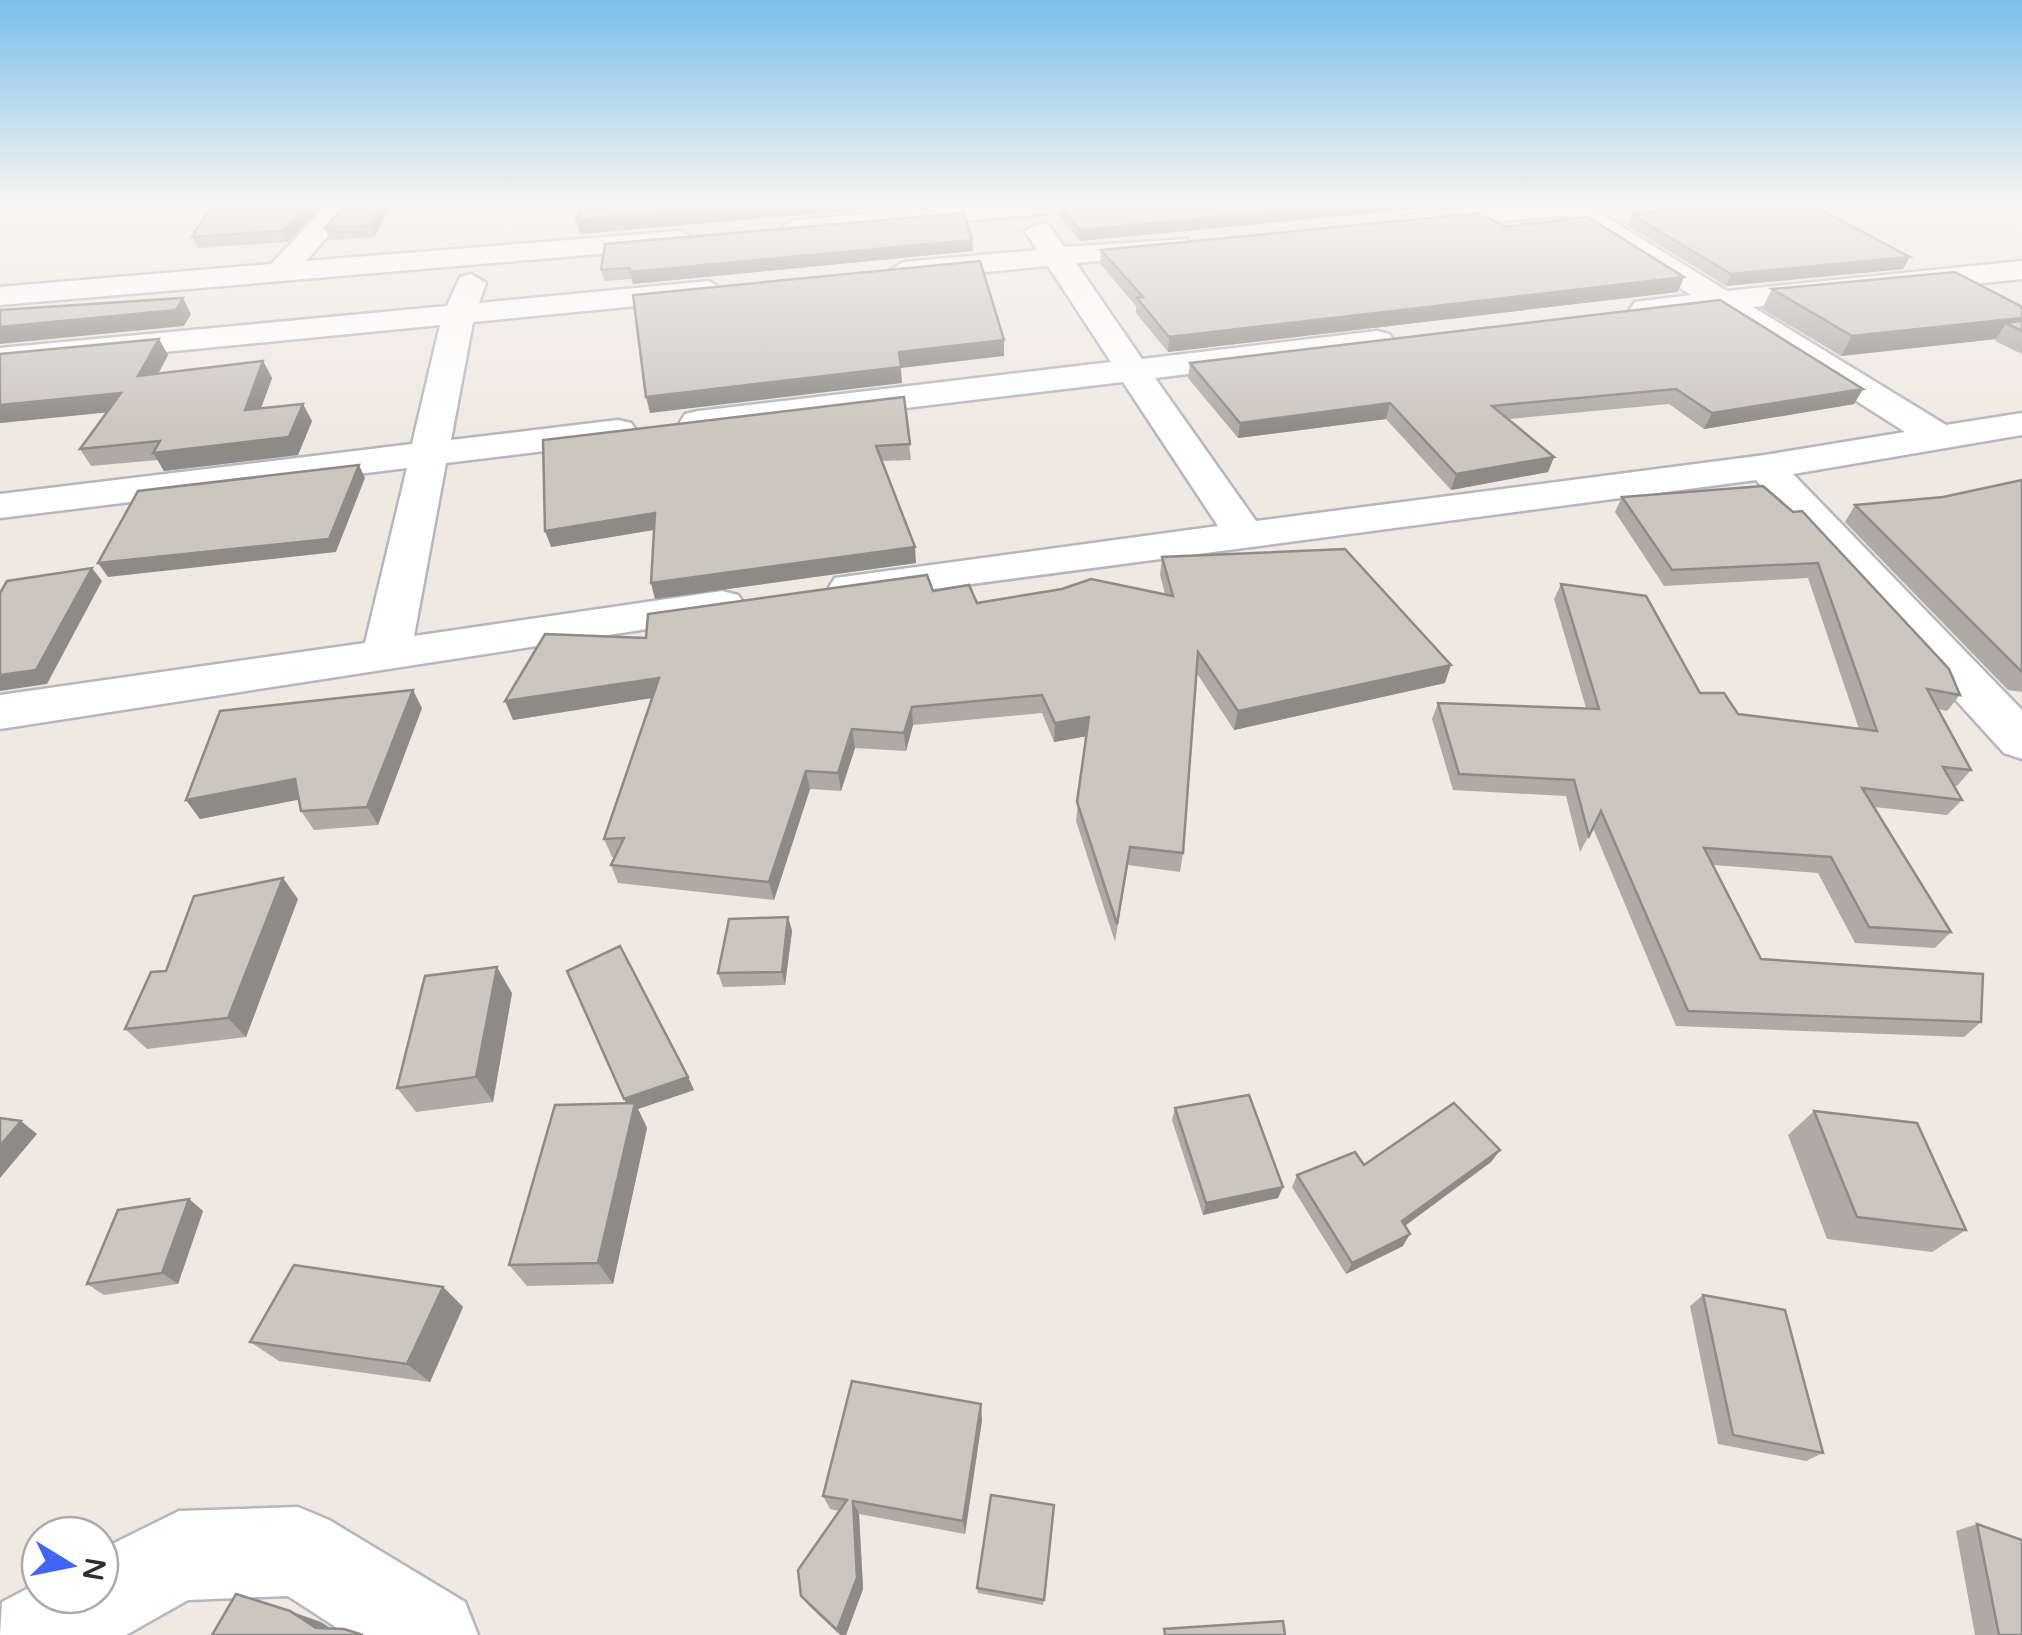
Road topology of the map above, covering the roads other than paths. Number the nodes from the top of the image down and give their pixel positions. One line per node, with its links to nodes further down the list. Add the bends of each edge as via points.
1 (187, 279): 7 (street)
2 (473, 279): 10 (street)
3 (1069, 279): 13 (street)
4 (1692, 279): 8 (street)
5 (1930, 279): 8 (street)
6 (737, 287): 10 (street)
7 (0, 296)
8 (1726, 300): 9 (street); 15 (street)
9 (1610, 313)
10 (459, 314): 12 (street); 16 (street)
11 (1418, 336): 13 (street)
12 (0, 358)
13 (1130, 370): 16 (street); 19 (street)
14 (2022, 424): 15 (street)
15 (1937, 436): 17 (street)
16 (429, 454): 18 (street); 20 (street)
17 (1765, 466): 19 (street); 22 (street)
18 (0, 506)
19 (1245, 536): 20 (street)
20 (386, 656): 21 (street)
21 (0, 712)
22 (2022, 742)
23 (35, 1635): 24 (street, via 179,1556 298,1551)
24 (432, 1635)

